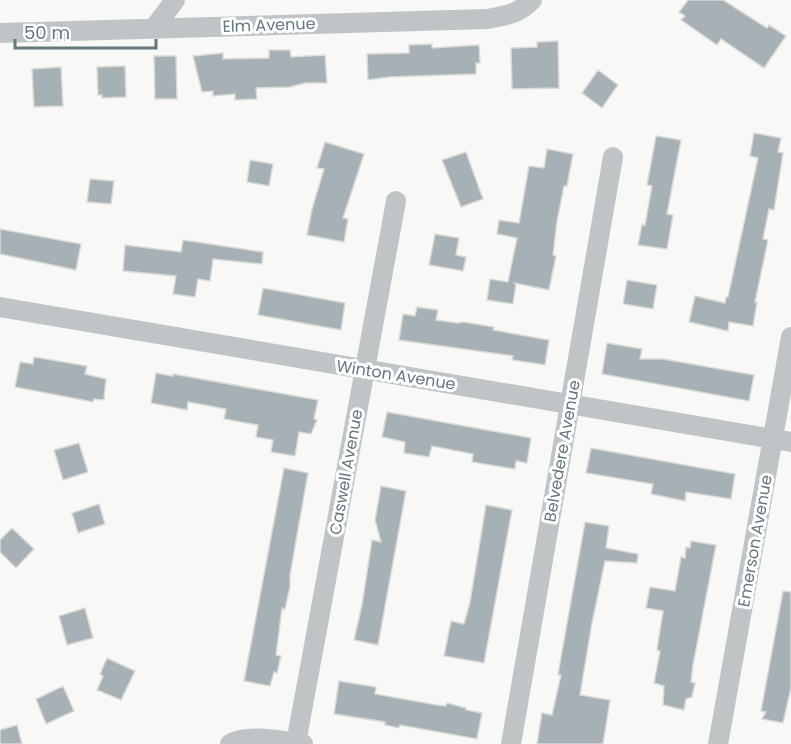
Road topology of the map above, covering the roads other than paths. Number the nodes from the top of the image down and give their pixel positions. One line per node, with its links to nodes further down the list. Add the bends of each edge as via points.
1 (175, 0): 3 (street)
2 (532, 0): 3 (street, Elm Avenue, via 514,14 487,19)
3 (154, 28): 4 (street, Elm Avenue)
4 (0, 33)
5 (613, 157): 10 (street, Belvedere Avenue)
6 (396, 201): 9 (street, Caswell Avenue)
7 (0, 307): 9 (street, Winton Avenue)
8 (791, 337): 11 (street, Emerson Avenue)
9 (365, 370): 10 (street, Winton Avenue); 12 (street, Caswell Avenue)
10 (570, 403): 11 (street, Winton Avenue); 14 (street, Belvedere Avenue)
11 (782, 440): 15 (street, Emerson Avenue)
12 (300, 743): 13 (street, via 248,738)
13 (230, 744)
14 (511, 744)
15 (718, 744)

